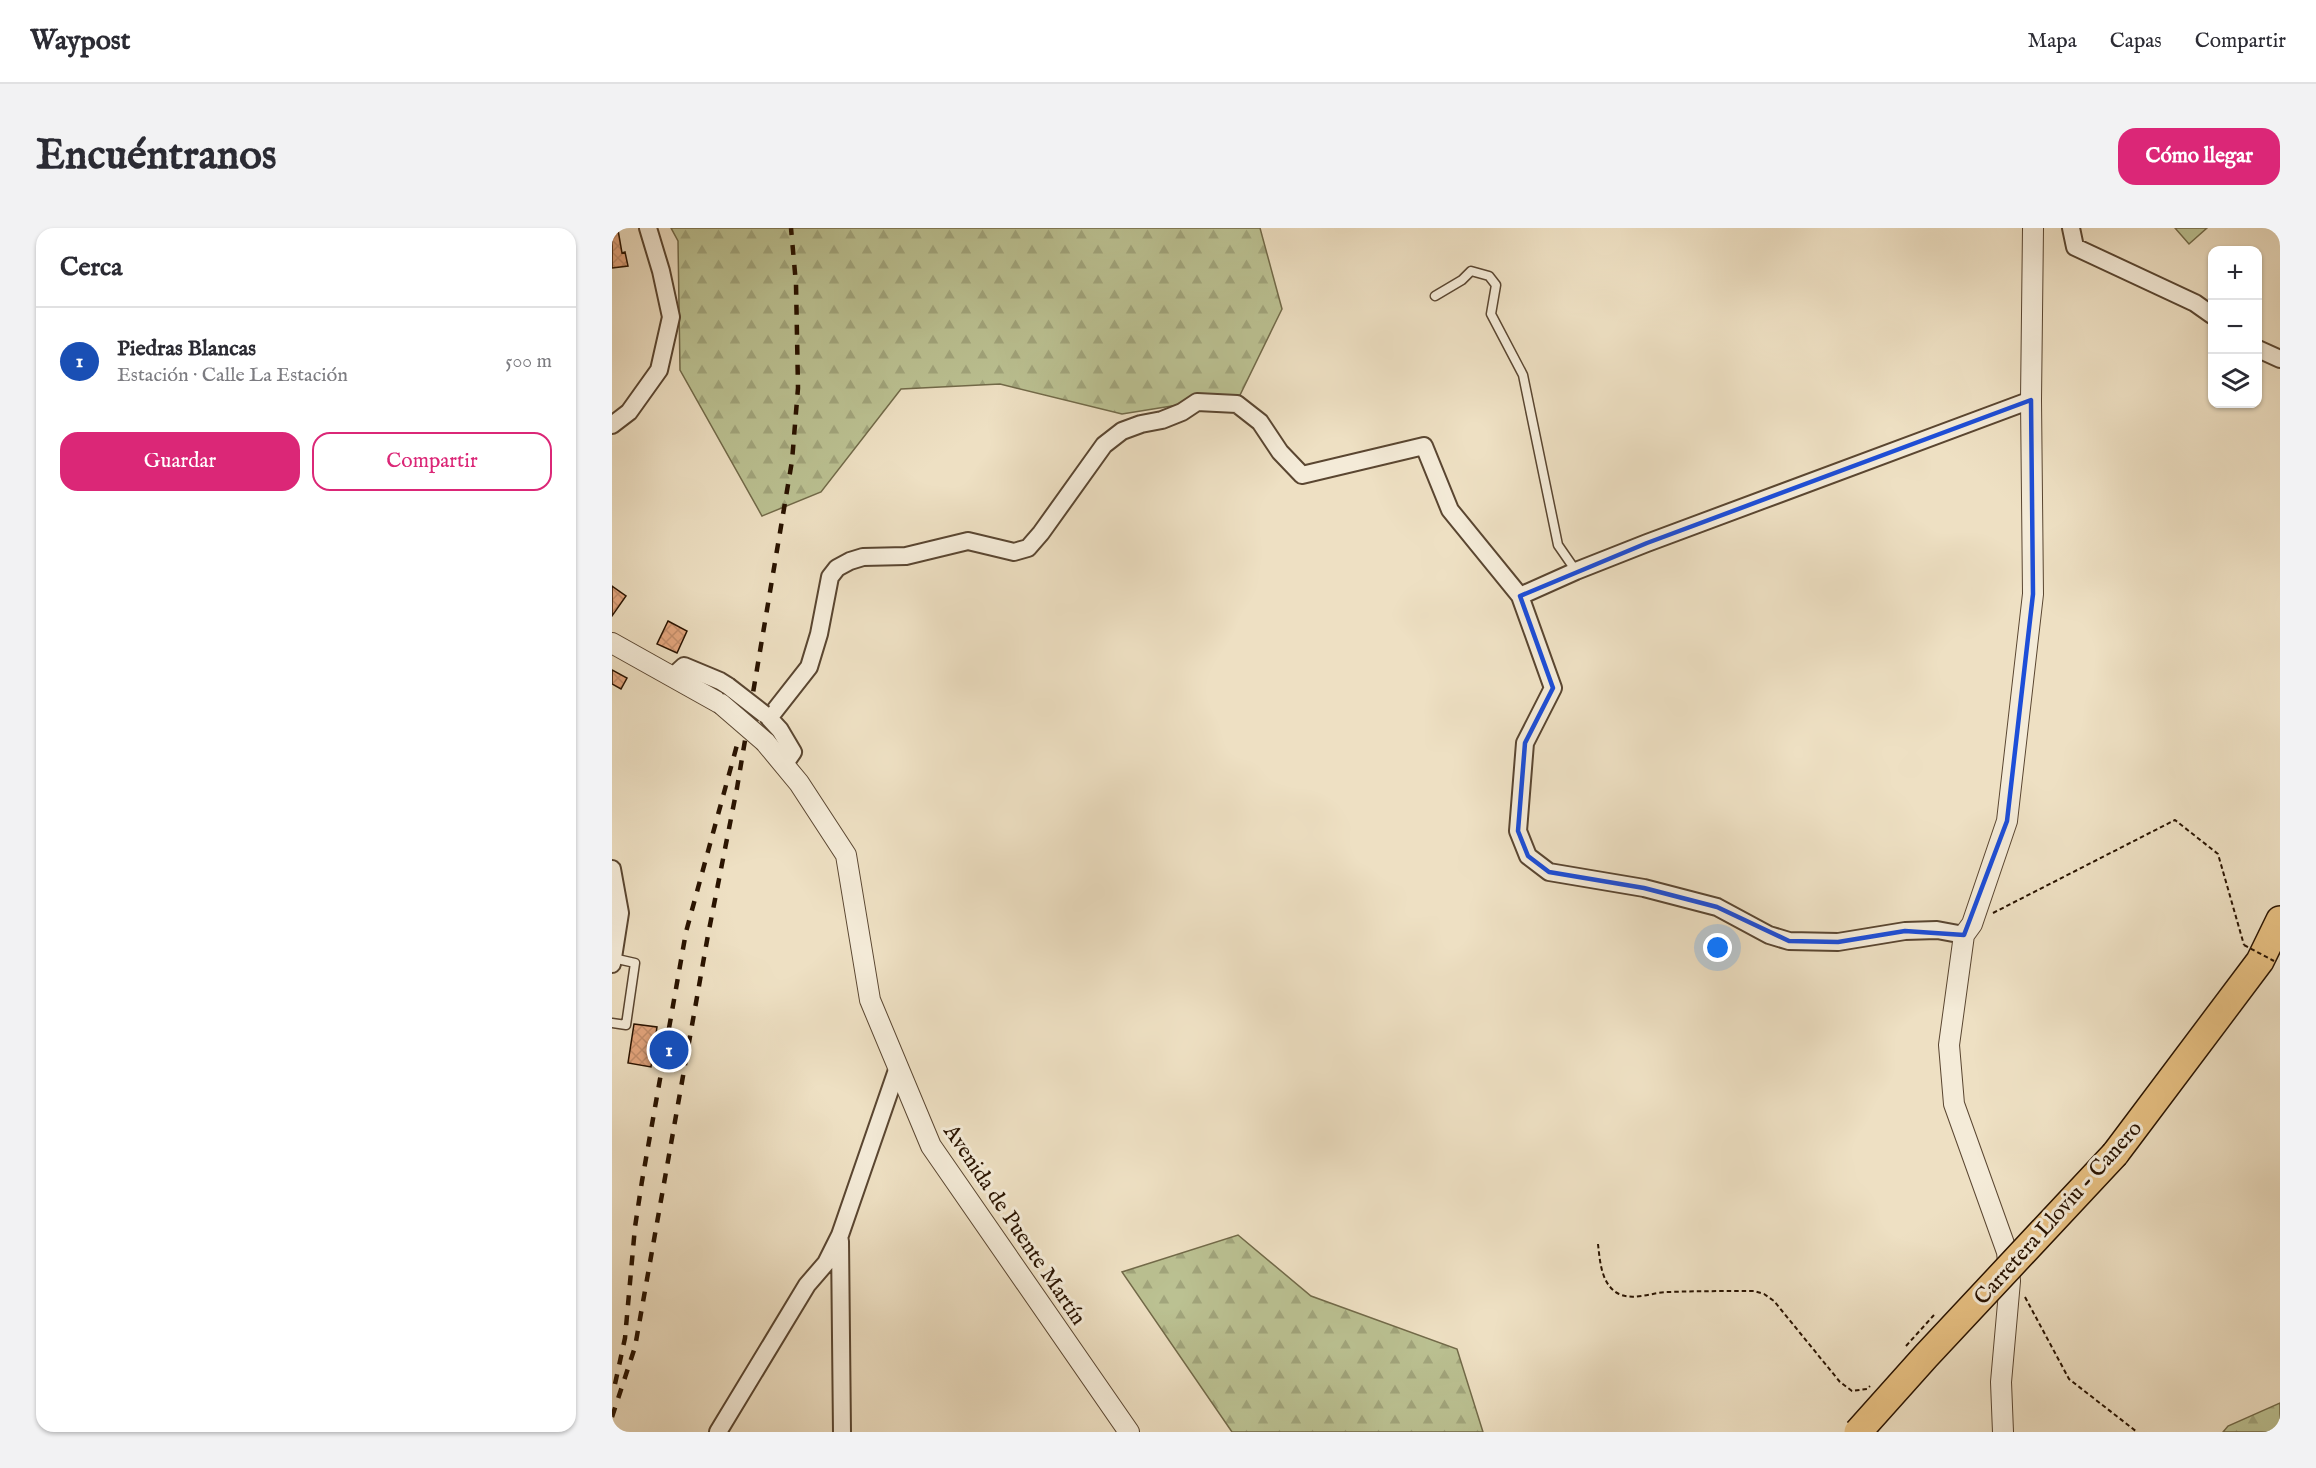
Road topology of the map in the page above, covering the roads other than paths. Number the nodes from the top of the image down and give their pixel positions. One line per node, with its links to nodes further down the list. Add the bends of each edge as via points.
1 (648, 228): 9 (street, via 671,317 659,370 629,412)
2 (2033, 228): 8 (street)
3 (2071, 228): 5 (street, via 2075,247)
4 (1435, 296): 10 (lane, via 1470,271 1489,276 1496,285 1491,314 1523,375 1558,544)
5 (2208, 312)
6 (2262, 351): 7 (street)
7 (2280, 359)
8 (2031, 400): 10 (street); 18 (street, via 2033,594 2007,821)
9 (612, 425)
10 (1576, 570): 11 (street)
11 (1520, 596): 14 (street, via 1450,510 1424,446 1302,475 1260,422 1237,404 1197,402 1162,420 1122,431 1104,445 1028,548 1014,552 968,541 906,556 863,557 837,568 830,577 809,667); 18 (street, via 1553,688 1526,743 1518,831 1527,856 1549,873 1644,888 1717,907 1769,935 1789,941 1838,942 1905,931)
12 (612, 643): 13 (street, Avenida de Puente Martín, via 672,677)
13 (724, 695): 14 (street, bridge); 15 (street, Avenida de Puente Martín, bridge)
14 (766, 716): 15 (street, via 793,752)
15 (784, 765): 21 (street, Avenida de Puente Martín, via 846,855 870,1000)
16 (612, 869): 19 (street, via 620,914)
17 (2280, 920): 26 (highway, Carretera Lloviu - Canero, bridge, via 2260,961 2115,1154)
18 (1968, 929): 27 (street, via 1949,1045 1954,1104 2007,1252 2010,1281 2001,1382)
19 (612, 961): 20 (lane, via 634,963 626,1025)
20 (612, 1023)
21 (898, 1067): 22 (street); 25 (street, Avenida de Puente Martín, via 931,1146)
22 (840, 1234): 23 (street, via 826,1263 801,1295); 24 (street)
23 (718, 1432)
24 (842, 1432)
25 (1129, 1432)
26 (1858, 1432)
27 (2003, 1432)

